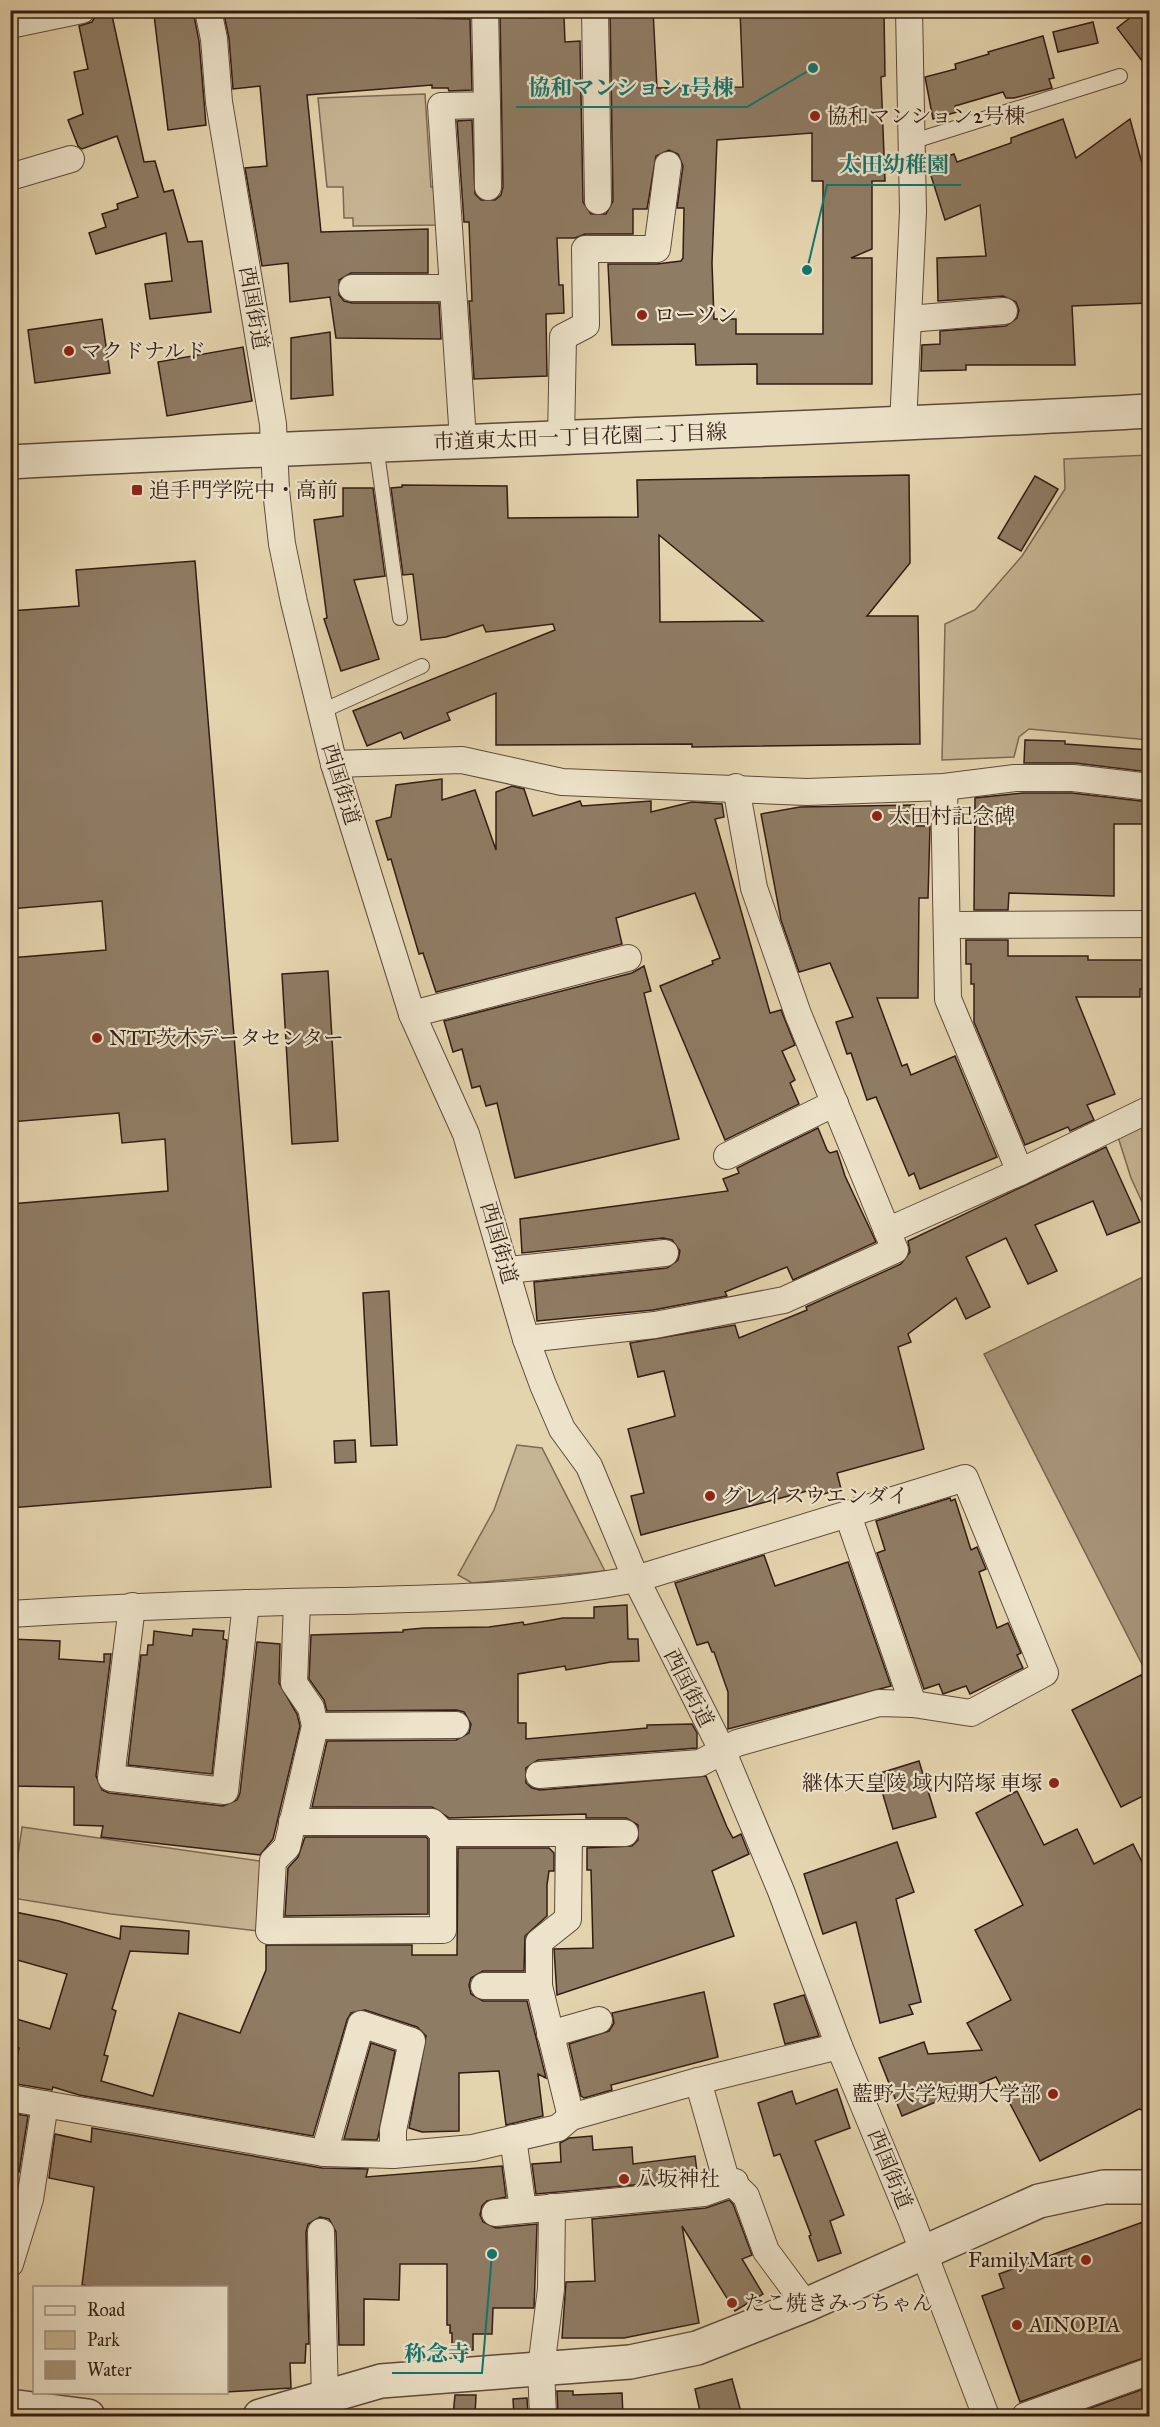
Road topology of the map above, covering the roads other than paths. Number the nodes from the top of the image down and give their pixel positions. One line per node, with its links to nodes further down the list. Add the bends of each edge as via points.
1 (82, 10): 6 (street)
2 (207, 10): 24 (street, 西国街道)
3 (485, 10): 8 (street)
4 (595, 10): 14 (street)
5 (909, 10): 9 (street)
6 (10, 25)
7 (1120, 76): 9 (lane)
8 (488, 105): 13 (street); 16 (street, via 441,106)
9 (911, 142): 18 (street)
10 (71, 159): 12 (street)
11 (668, 165): 21 (street, via 657,249 585,249 586,325 563,337)
12 (10, 177)
13 (488, 187)
14 (598, 201)
15 (352, 288): 16 (street)
16 (453, 288): 22 (street)
17 (1004, 311): 18 (street)
18 (909, 319): 20 (street)
19 (1149, 411): 20 (street, 市道東太田一丁目花園二丁目線)
20 (903, 425): 21 (street, 市道東太田一丁目花園二丁目線)
21 (561, 438): 22 (street, 市道東太田一丁目花園二丁目線)
22 (463, 440): 23 (street, 市道東太田一丁目花園二丁目線)
23 (376, 444): 24 (street, 市道東太田一丁目花園二丁目線); 26 (lane)
24 (274, 448): 25 (street, 市道東太田一丁目花園二丁目線); 28 (street, 西国街道, via 282,544)
25 (10, 462)
26 (400, 618)
27 (422, 666): 28 (lane)
28 (320, 712): 29 (street, 西国街道)
29 (334, 764): 30 (street, via 462,760 572,783); 36 (street, 西国街道)
30 (736, 787): 31 (street, via 807,792); 37 (street, via 754,888 798,1014)
31 (944, 787): 32 (street, via 1015,778 1073,778); 34 (street)
32 (1149, 787)
33 (1149, 924): 34 (street)
34 (947, 925): 40 (street, via 948,999)
35 (628, 958): 36 (street)
36 (412, 1014): 43 (street, 西国街道, via 466,1134)
37 (835, 1103): 39 (street); 41 (street)
38 (1149, 1109): 40 (street)
39 (727, 1156)
40 (1020, 1172): 41 (street)
41 (887, 1231): 44 (street, via 896,1250 784,1300 655,1325)
42 (665, 1253): 43 (street)
43 (508, 1270): 44 (street, 西国街道)
44 (526, 1339): 46 (street, 西国街道, via 562,1429 589,1466)
45 (848, 1515): 46 (street); 51 (street); 51 (street, via 965,1478 1045,1673 971,1713)
46 (636, 1579): 47 (street, via 480,1597); 54 (street, 西国街道)
47 (297, 1602): 48 (street); 53 (street, via 294,1683 311,1708)
48 (246, 1604): 49 (street); 49 (street, via 225,1791 111,1778)
49 (132, 1606): 50 (street)
50 (10, 1614)
51 (913, 1704): 54 (street, via 879,1703 737,1743)
52 (456, 1725): 53 (street)
53 (315, 1726): 56 (street)
54 (723, 1752): 55 (street, via 688,1765); 64 (street, 西国街道)
55 (539, 1775)
56 (292, 1822): 57 (street, via 432,1822); 57 (street, via 287,1847 273,1861 269,1931 443,1930)
57 (443, 1833): 58 (street)
58 (569, 1833): 59 (street); 61 (street, via 568,1919 539,1942)
59 (625, 1833)
60 (484, 1986): 61 (street)
61 (539, 1986): 63 (street)
62 (599, 2020): 63 (street)
63 (550, 2034): 68 (street)
64 (839, 2046): 65 (street); 78 (street, 西国街道)
65 (698, 2081): 68 (street); 72 (street, via 725,2176)
66 (10, 2098): 67 (street)
67 (45, 2104): 70 (street); 79 (street, via 30,2199)
68 (571, 2117): 69 (street, via 558,2128)
69 (513, 2138): 71 (street, via 473,2148); 75 (street)
70 (324, 2153): 71 (street); 71 (street, via 361,2025 412,2041 393,2130)
71 (393, 2155)
72 (735, 2182): 74 (street, via 704,2193); 80 (street, via 746,2196 766,2251)
73 (1149, 2187): 78 (street, via 1104,2187 1039,2201)
74 (552, 2207): 75 (street); 81 (street, via 551,2289)
75 (523, 2209): 76 (street)
76 (495, 2213)
77 (321, 2232): 83 (street)
78 (922, 2252): 80 (street); 88 (street, 西国街道)
79 (10, 2264)
80 (806, 2305): 81 (street, via 669,2356)
81 (541, 2368): 83 (street, via 381,2381); 87 (street)
82 (1149, 2371): 89 (street)
83 (325, 2399): 86 (street)
84 (10, 2406): 85 (street)
85 (88, 2416)
86 (260, 2416)
87 (543, 2416)
88 (986, 2416)
89 (1025, 2416)

